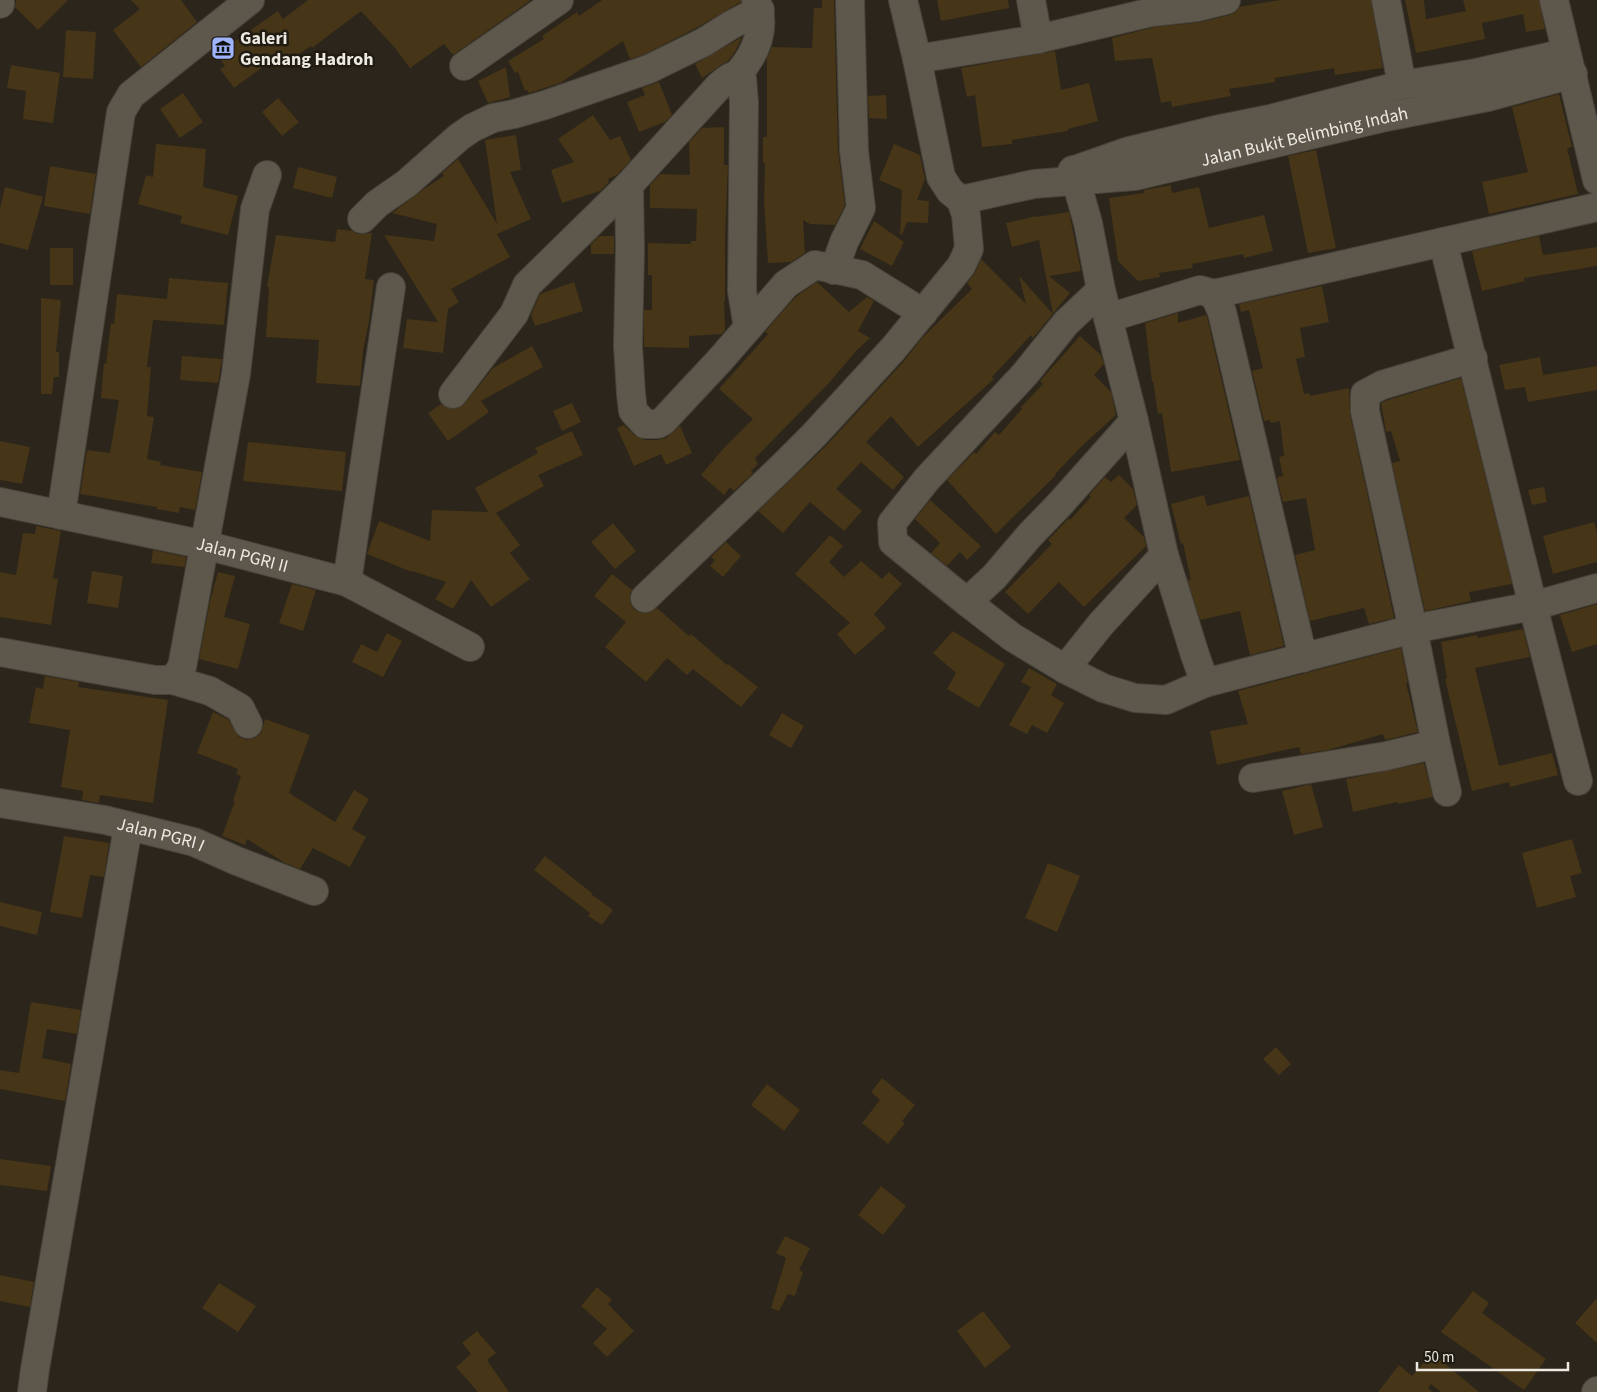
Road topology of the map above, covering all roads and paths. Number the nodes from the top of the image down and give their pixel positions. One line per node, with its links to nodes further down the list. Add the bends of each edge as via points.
1 (250, 0): 37 (street, via 132,95 121,112)
2 (559, 0): 14 (street)
3 (850, 0): 26 (street, via 854,151 861,208)
4 (903, 0): 12 (street)
5 (1031, 0): 11 (street)
6 (1226, 0): 10 (street, via 1198,7)
7 (1386, 0): 16 (street)
8 (1554, 0): 13 (street)
9 (758, 5): 15 (street, via 760,32 756,46 748,63); 24 (street, via 704,42 649,69 494,118 472,128)
10 (1150, 6): 11 (street)
11 (1038, 39): 12 (street)
12 (917, 60): 22 (street, via 941,177)
13 (1569, 63): 16 (street, Jalan Bukit Belimbing Indah, via 1476,73); 17 (street); 19 (street, Jalan Bukit Belimbing Indah, via 1488,97 1135,176)
14 (464, 66)
15 (737, 75): 21 (street, via 719,86); 32 (street, via 742,78 744,102 742,291)
16 (1402, 86): 19 (street, Jalan Bukit Belimbing Indah, via 1129,151)
17 (1593, 143): 20 (street)
18 (267, 175): 38 (street, via 255,209 236,374)
19 (1074, 175): 22 (street, Jalan Bukit Belimbing Indah); 28 (street, via 1088,223)
20 (1597, 180)
21 (629, 185): 32 (street, via 628,346 633,411 645,424 663,421); 34 (street, via 527,285 514,314)
22 (961, 200): 30 (street, via 966,215 969,249 962,266)
23 (1597, 207): 25 (street)
24 (362, 219)
25 (1443, 242): 29 (street); 33 (street)
26 (834, 270): 30 (street, via 862,275); 32 (street, via 815,265 786,284)
27 (391, 287): 40 (street)
28 (1101, 290): 31 (street); 43 (street, via 1066,323 1025,374 927,479 892,523 893,542)
29 (1214, 294): 31 (street, via 1200,290); 48 (street, via 1222,312)
30 (923, 313): 42 (street, via 795,455)
31 (1108, 318): 35 (street)
32 (748, 328)
33 (1473, 358): 44 (street); 45 (street, via 1382,385 1365,394 1365,411)
34 (452, 394)
35 (1134, 421): 39 (street); 43 (street, via 994,577)
36 (0, 502): 37 (street, Jalan PGRI II)
37 (61, 515): 38 (street, Jalan PGRI II)
38 (205, 545): 40 (street, Jalan PGRI II); 50 (street, via 182,667)
39 (1164, 555): 49 (street); 51 (street)
40 (347, 582): 46 (street, Jalan PGRI II)
41 (1597, 588): 44 (street)
42 (645, 598)
43 (967, 602): 49 (street, via 1012,637)
44 (1533, 606): 45 (street); 55 (street)
45 (1413, 629): 48 (street); 53 (street)
46 (470, 647)
47 (0, 652): 50 (street, via 155,680)
48 (1303, 658): 51 (street)
49 (1065, 669): 51 (street, via 1103,688 1135,698 1166,700)
50 (173, 680): 52 (street, via 210,691 240,708)
51 (1205, 683)
52 (248, 724)
53 (1436, 744): 54 (street, via 1386,756); 56 (street)
54 (1253, 778)
55 (1578, 781)
56 (1447, 792)
57 (0, 803): 58 (street, Jalan PGRI I, via 105,820)
58 (128, 827): 59 (street, Jalan PGRI I, via 194,842); 60 (street)
59 (314, 891)
60 (32, 1392)

